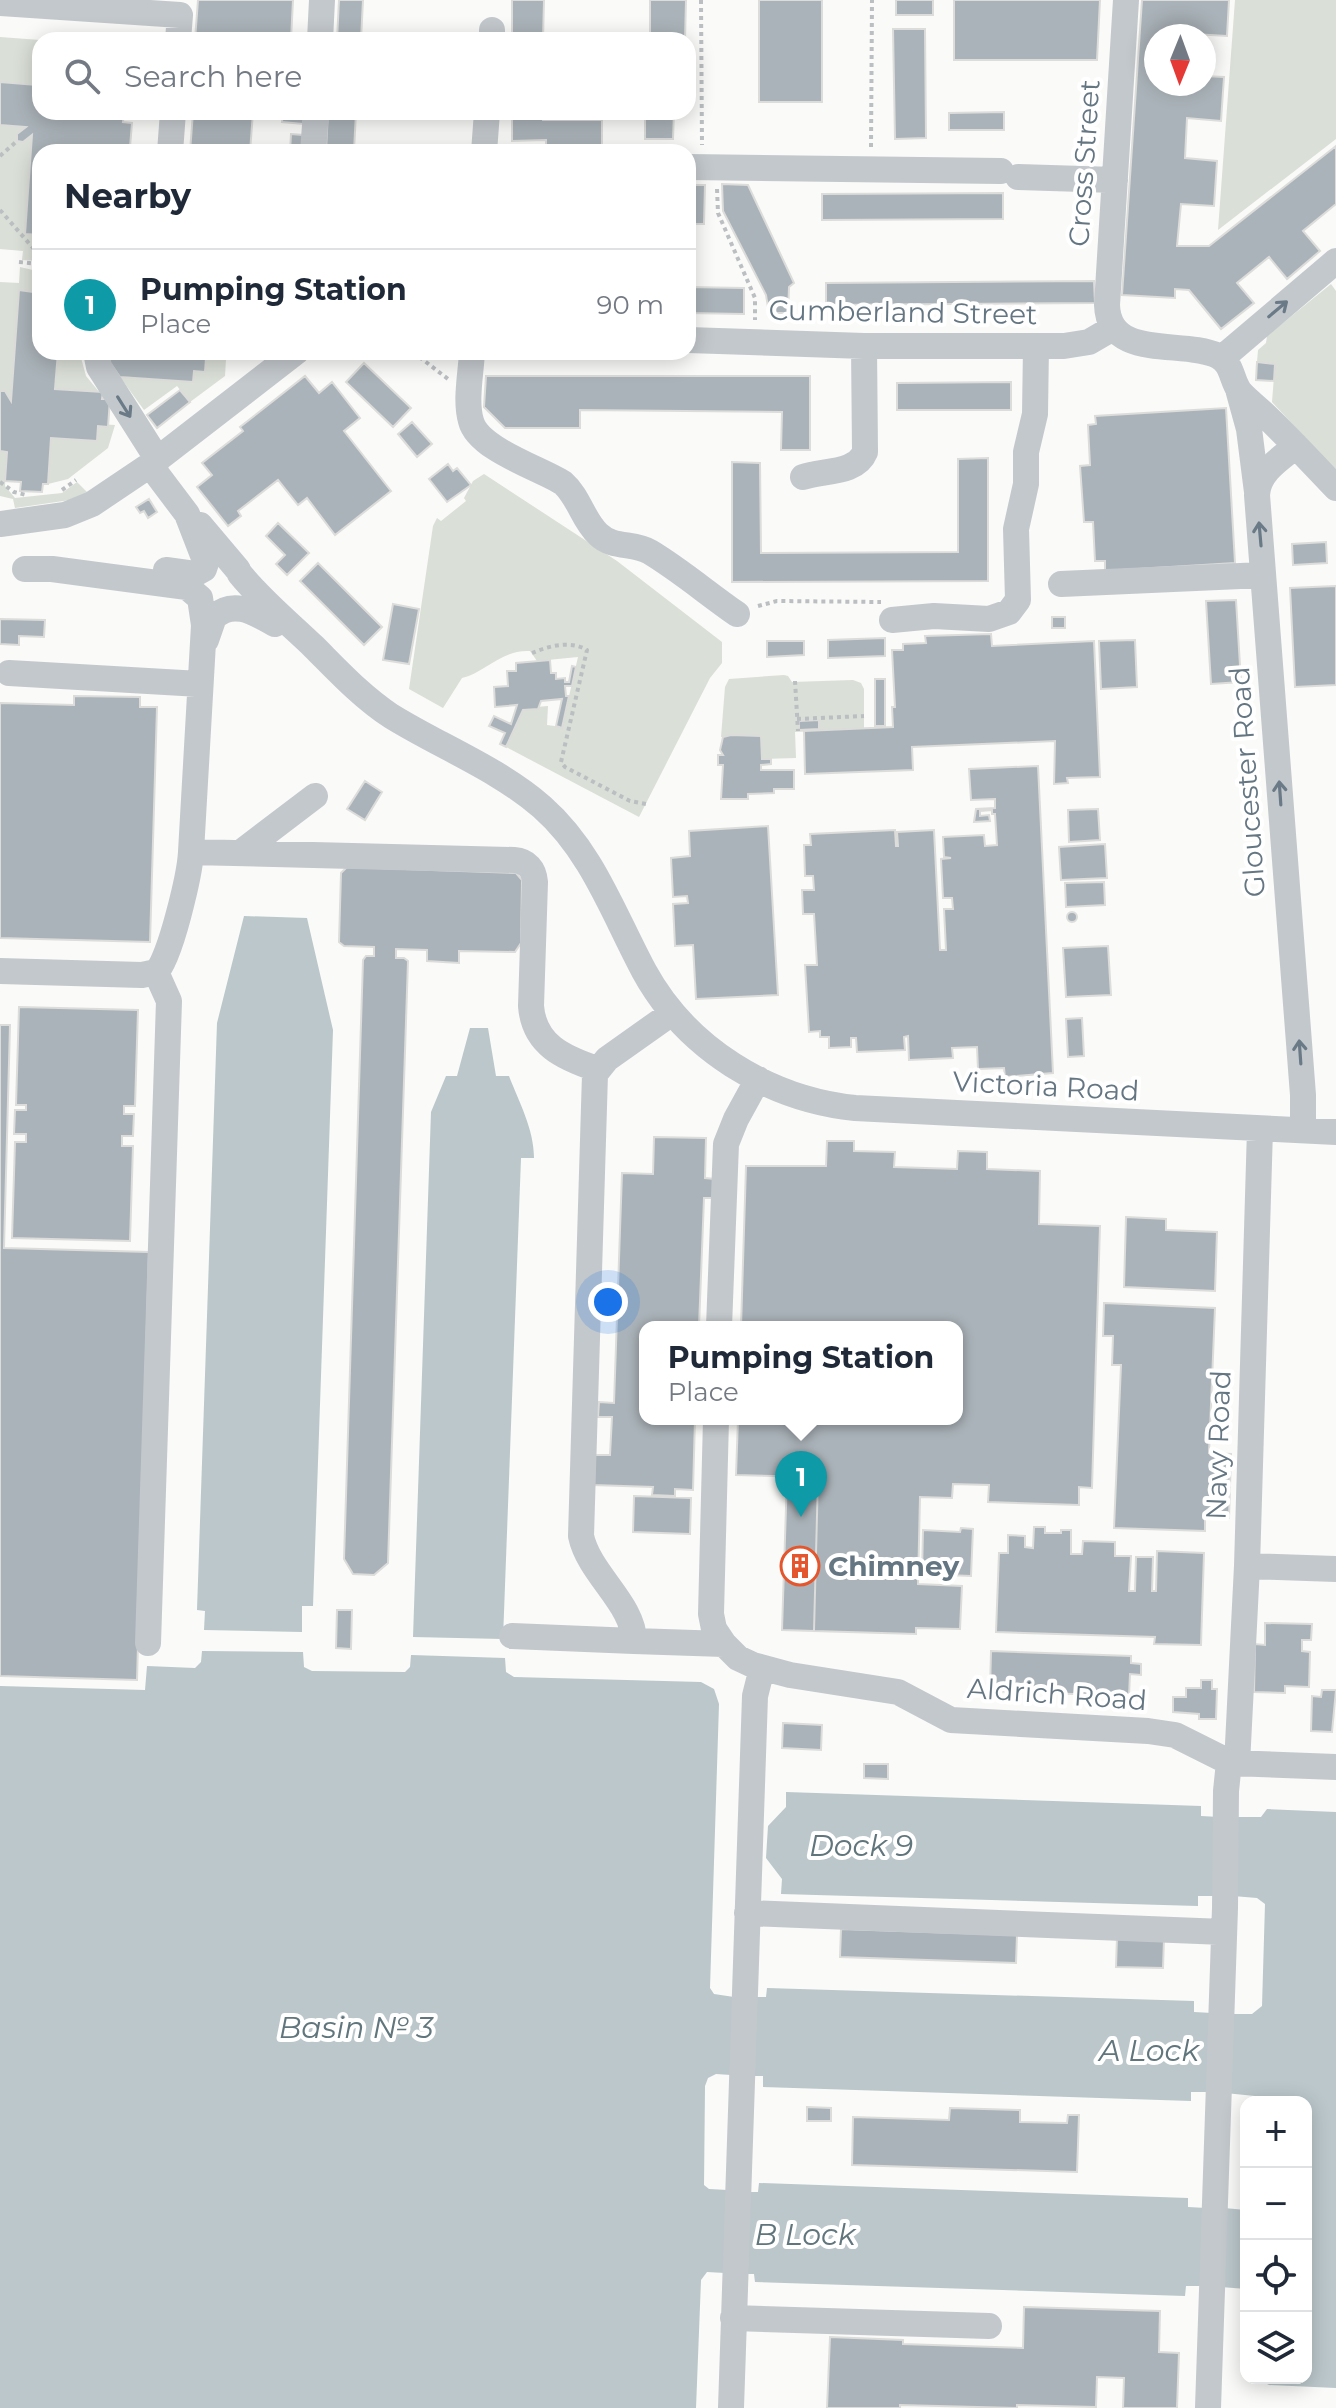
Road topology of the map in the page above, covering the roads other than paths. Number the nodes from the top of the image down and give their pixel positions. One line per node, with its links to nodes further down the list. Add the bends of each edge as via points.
1 (322, 0): 5 (street)
2 (1126, 0): 13 (street, Cross Street)
3 (0, 3): 4 (street)
4 (179, 18)
5 (320, 32)
6 (172, 120): 9 (street)
7 (315, 120): 10 (street)
8 (486, 120): 11 (street)
9 (171, 144)
10 (314, 144)
11 (485, 144)
12 (702, 167): 13 (street)
13 (1115, 180): 15 (street, Cross Street, via 1107,305)
14 (1336, 261): 19 (street, one-way to 14)
15 (1113, 328): 18 (street, Cumberland Street, via 1082,343); 19 (street, via 1144,344)
16 (696, 340): 17 (street, Cumberland Street)
17 (864, 346): 18 (street, Cumberland Street); 26 (street, via 862,459 843,469)
18 (1036, 346): 39 (street, via 1035,414 1016,529 1018,600 1009,612 989,619)
19 (1222, 358): 23 (street)
20 (98, 360): 25 (street, one-way to 25)
21 (286, 360): 25 (street)
22 (472, 360): 38 (street, via 469,413 475,430 506,454 563,483 602,537 647,550)
23 (1238, 389): 24 (street); 28 (street, Gloucester Road)
24 (1296, 446): 27 (street); 28 (street, via 1263,475)
25 (154, 462): 29 (street); 30 (street, via 76,512)
26 (803, 477)
27 (1336, 488)
28 (1257, 495): 34 (street, Gloucester Road, one-way to 28)
29 (178, 502): 32 (street, via 196,532); 33 (street)
30 (0, 524)
31 (13, 569): 32 (street, via 75,560 191,574); 36 (street, via 52,569 187,587)
32 (204, 569): 33 (street, via 221,563); 36 (street, via 198,581)
33 (239, 572): 37 (street, via 242,597); 40 (street)
34 (1263, 575): 35 (street); 52 (street, Gloucester Road, one-way to 34)
35 (1061, 584)
36 (200, 598): 37 (street, via 213,609); 42 (street)
37 (226, 609): 40 (street, via 249,609); 42 (street, via 212,620)
38 (737, 614)
39 (892, 620)
40 (313, 646): 48 (street, Victoria Road, via 388,714 515,786 558,823 586,856)
41 (9, 673): 42 (street)
42 (200, 676): 44 (street)
43 (315, 796): 45 (street)
44 (191, 852): 45 (street); 47 (street, via 166,958)
45 (240, 853): 49 (street, via 525,863 534,878 534,1025 557,1054)
46 (0, 971): 47 (street)
47 (156, 972): 60 (street, via 169,1006)
48 (672, 1013): 49 (street); 50 (street, Victoria Road, via 712,1050)
49 (597, 1069): 59 (street, via 581,1536 590,1561 631,1621)
50 (758, 1079): 51 (street, Victoria Road, via 847,1107); 54 (street, via 726,1144)
51 (1260, 1129): 52 (street, Victoria Road); 56 (street, Navy Road)
52 (1303, 1130): 53 (street, Victoria Road)
53 (1336, 1132)
54 (719, 1321)
55 (716, 1425): 61 (street, via 711,1614)
56 (1247, 1566): 57 (street); 63 (street, Navy Road)
57 (1336, 1569)
58 (512, 1636): 59 (street)
59 (634, 1641): 61 (street)
60 (148, 1643)
61 (724, 1644): 62 (street, Aldrich Road, via 738,1658)
62 (762, 1668): 63 (street, Aldrich Road, via 905,1694 951,1720 1175,1735); 65 (street, via 755,1696)
63 (1233, 1763): 64 (street, Aldrich Road); 66 (street, Navy Road, via 1225,1817)
64 (1336, 1767)
65 (747, 1913): 66 (street); 67 (street)
66 (1224, 1932): 70 (street, Navy Road)
67 (733, 2318): 68 (street); 69 (street)
68 (989, 2326)
69 (731, 2408)
70 (1208, 2408)

